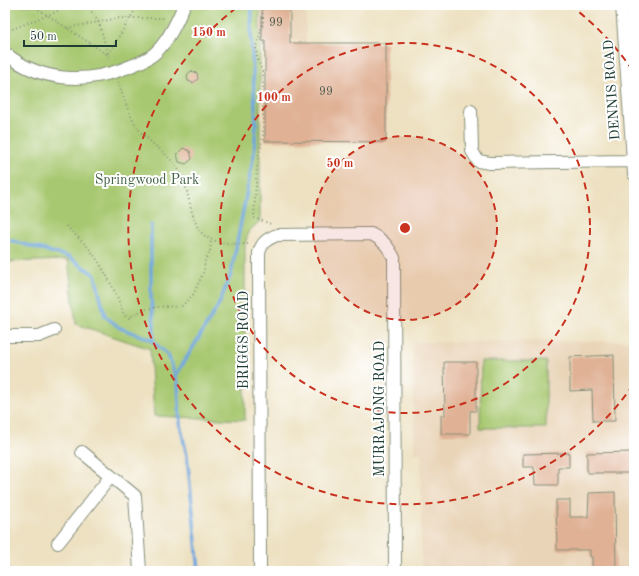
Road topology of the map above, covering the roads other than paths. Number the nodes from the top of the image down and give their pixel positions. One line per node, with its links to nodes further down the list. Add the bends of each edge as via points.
1 (184, 5): 4 (street, via 179,18 154,54 140,63 114,73 68,79 28,67)
2 (622, 5): 3 (street, DENNIS ROAD)
3 (630, 52): 6 (street, DENNIS ROAD)
4 (5, 53)
5 (472, 111): 6 (street, via 472,151 478,161)
6 (632, 161): 7 (street, DENNIS ROAD)
7 (634, 174)
8 (389, 247): 15 (street, BRIGGS ROAD, via 371,234 277,235 266,239 261,245 258,253); 16 (street, MURRAJONG ROAD, via 394,258)
9 (54, 330): 10 (street, via 39,336)
10 (5, 336)
11 (82, 452): 12 (street)
12 (111, 476): 13 (street); 14 (street, via 135,496)
13 (58, 543)
14 (140, 571)
15 (260, 571)
16 (396, 571)

